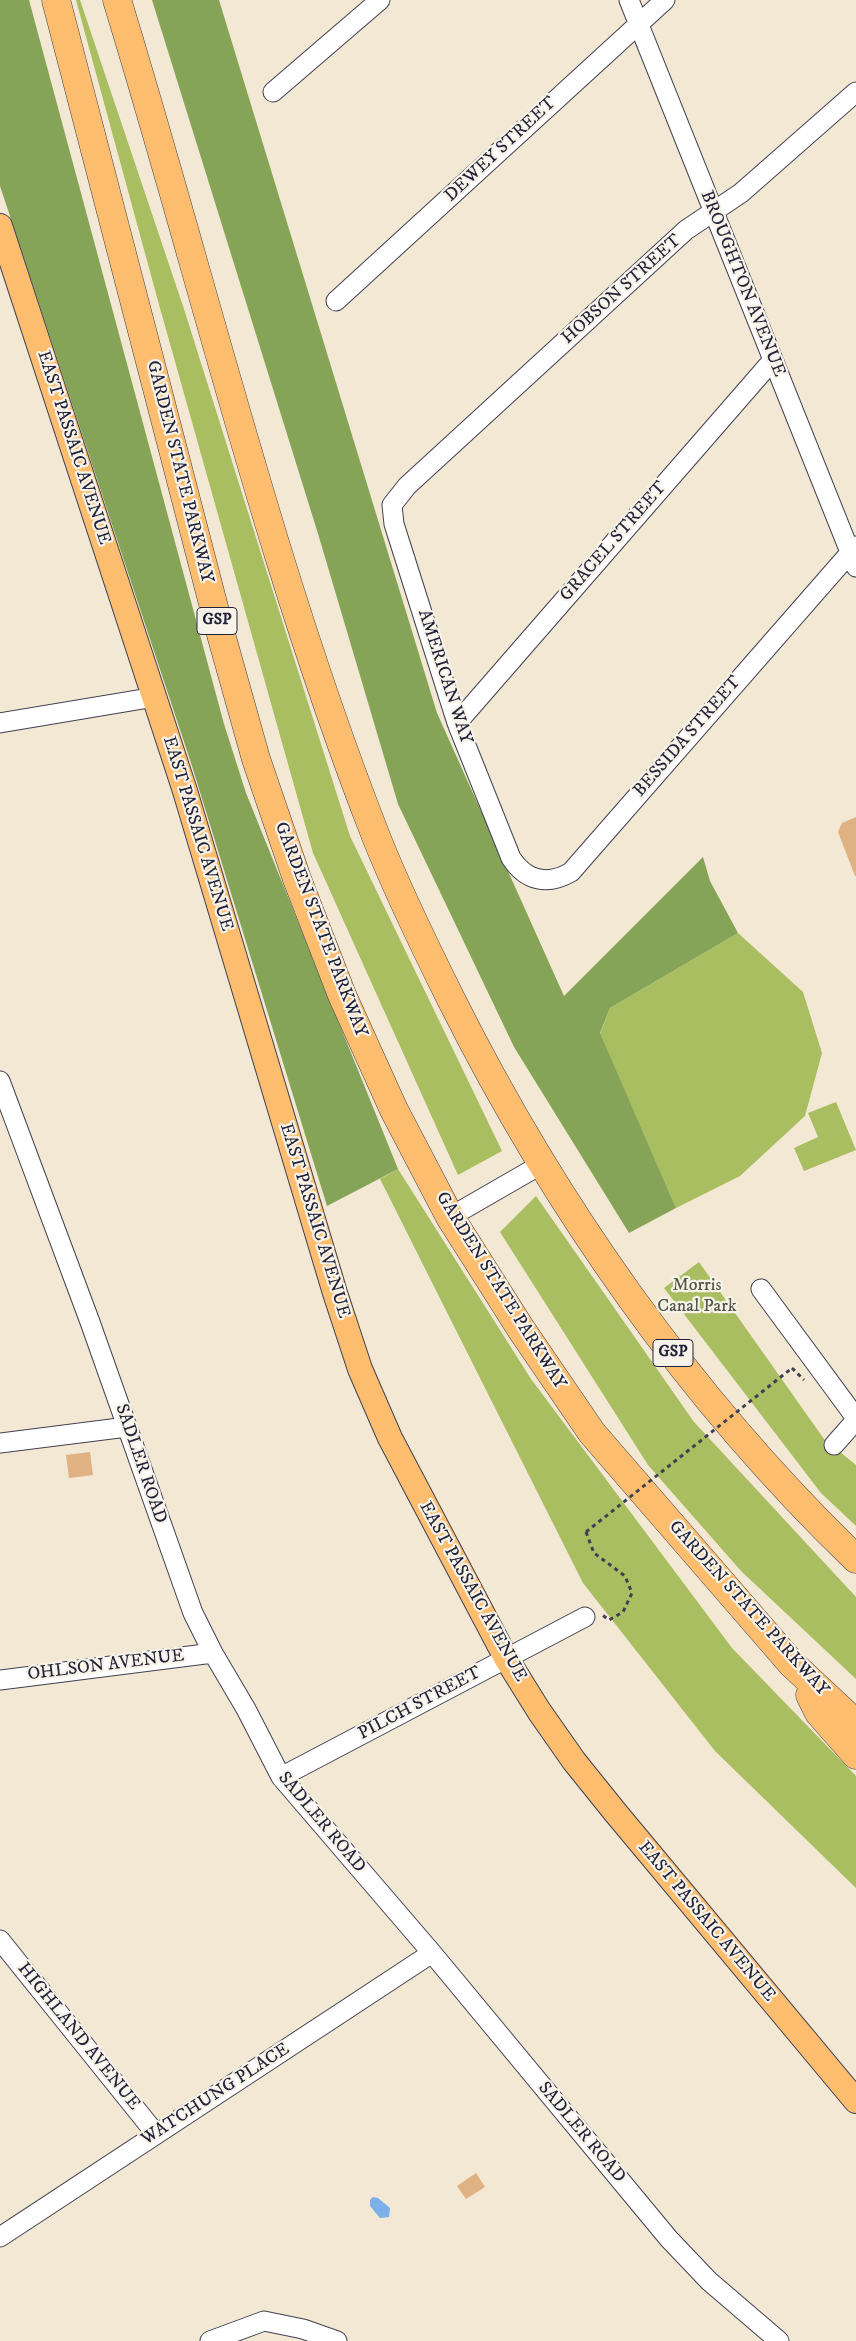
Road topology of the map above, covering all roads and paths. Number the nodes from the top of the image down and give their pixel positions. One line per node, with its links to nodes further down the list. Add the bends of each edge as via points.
1 (56, 0): 22 (highway, GARDEN STATE PARKWAY / GSP, via 256,759 297,879 342,995 394,1110)
2 (117, 0): 21 (highway, GSP, via 264,503 337,733 379,844 428,954 483,1062)
3 (380, 0): 7 (street)
4 (629, 0): 6 (street, BROUGHTON AVENUE)
5 (665, 0): 6 (street, DEWEY STREET)
6 (638, 24): 9 (street, BROUGHTON AVENUE); 11 (street, DEWEY STREET)
7 (273, 92)
8 (856, 92): 9 (street, HOBSON STREET, via 741,193)
9 (714, 212): 12 (street, BROUGHTON AVENUE); 13 (street, HOBSON STREET, via 686,230)
10 (0, 228): 15 (main road, EAST PASSAIC AVENUE)
11 (336, 301)
12 (772, 361): 14 (street, BROUGHTON AVENUE); 17 (street, GRACEL STREET)
13 (396, 498): 17 (street, AMERICAN WAY, via 392,505 394,524)
14 (854, 555): 18 (street, BESSIDA STREET, via 571,872 549,881 538,880 518,868)
15 (155, 697): 16 (street); 32 (main road, EAST PASSAIC AVENUE, via 360,1368 390,1438)
16 (0, 723)
17 (457, 723): 18 (street, AMERICAN WAY)
18 (510, 853)
19 (0, 1082): 20 (street, SADLER ROAD)
20 (6, 1115): 26 (street, SADLER ROAD)
21 (542, 1164): 22 (street); 29 (highway, GSP, via 671,1350 741,1437)
22 (450, 1217): 33 (highway, GARDEN STATE PARKWAY / GSP, via 520,1329 592,1433)
23 (761, 1289): 25 (street)
24 (792, 1368): 30 (path, bridge, via 586,1532 594,1553 624,1576 632,1592 623,1612 609,1620 596,1611)
25 (856, 1419): 28 (street)
26 (127, 1427): 27 (street); 31 (street, SADLER ROAD, via 193,1613)
27 (0, 1443)
28 (834, 1445)
29 (856, 1559)
30 (585, 1617): 32 (street, PILCH STREET)
31 (213, 1653): 34 (street, OHLSON AVENUE); 37 (street, SADLER ROAD)
32 (506, 1658): 37 (street, PILCH STREET); 40 (main road, EAST PASSAIC AVENUE, via 574,1761)
33 (792, 1664): 35 (highway, GARDEN STATE PARKWAY / GSP); 36 (highway, via 819,1713)
34 (0, 1680)
35 (856, 1724)
36 (856, 1756)
37 (281, 1777): 39 (street, SADLER ROAD)
38 (0, 1940): 41 (street, HIGHLAND AVENUE)
39 (432, 1953): 41 (street, WATCHUNG PLACE); 45 (street, SADLER ROAD, via 669,2239 709,2281)
40 (856, 2101)
41 (156, 2134): 42 (street, WATCHUNG PLACE)
42 (0, 2237)
43 (210, 2341): 44 (street, via 264,2321)
44 (337, 2341)
45 (779, 2341)

